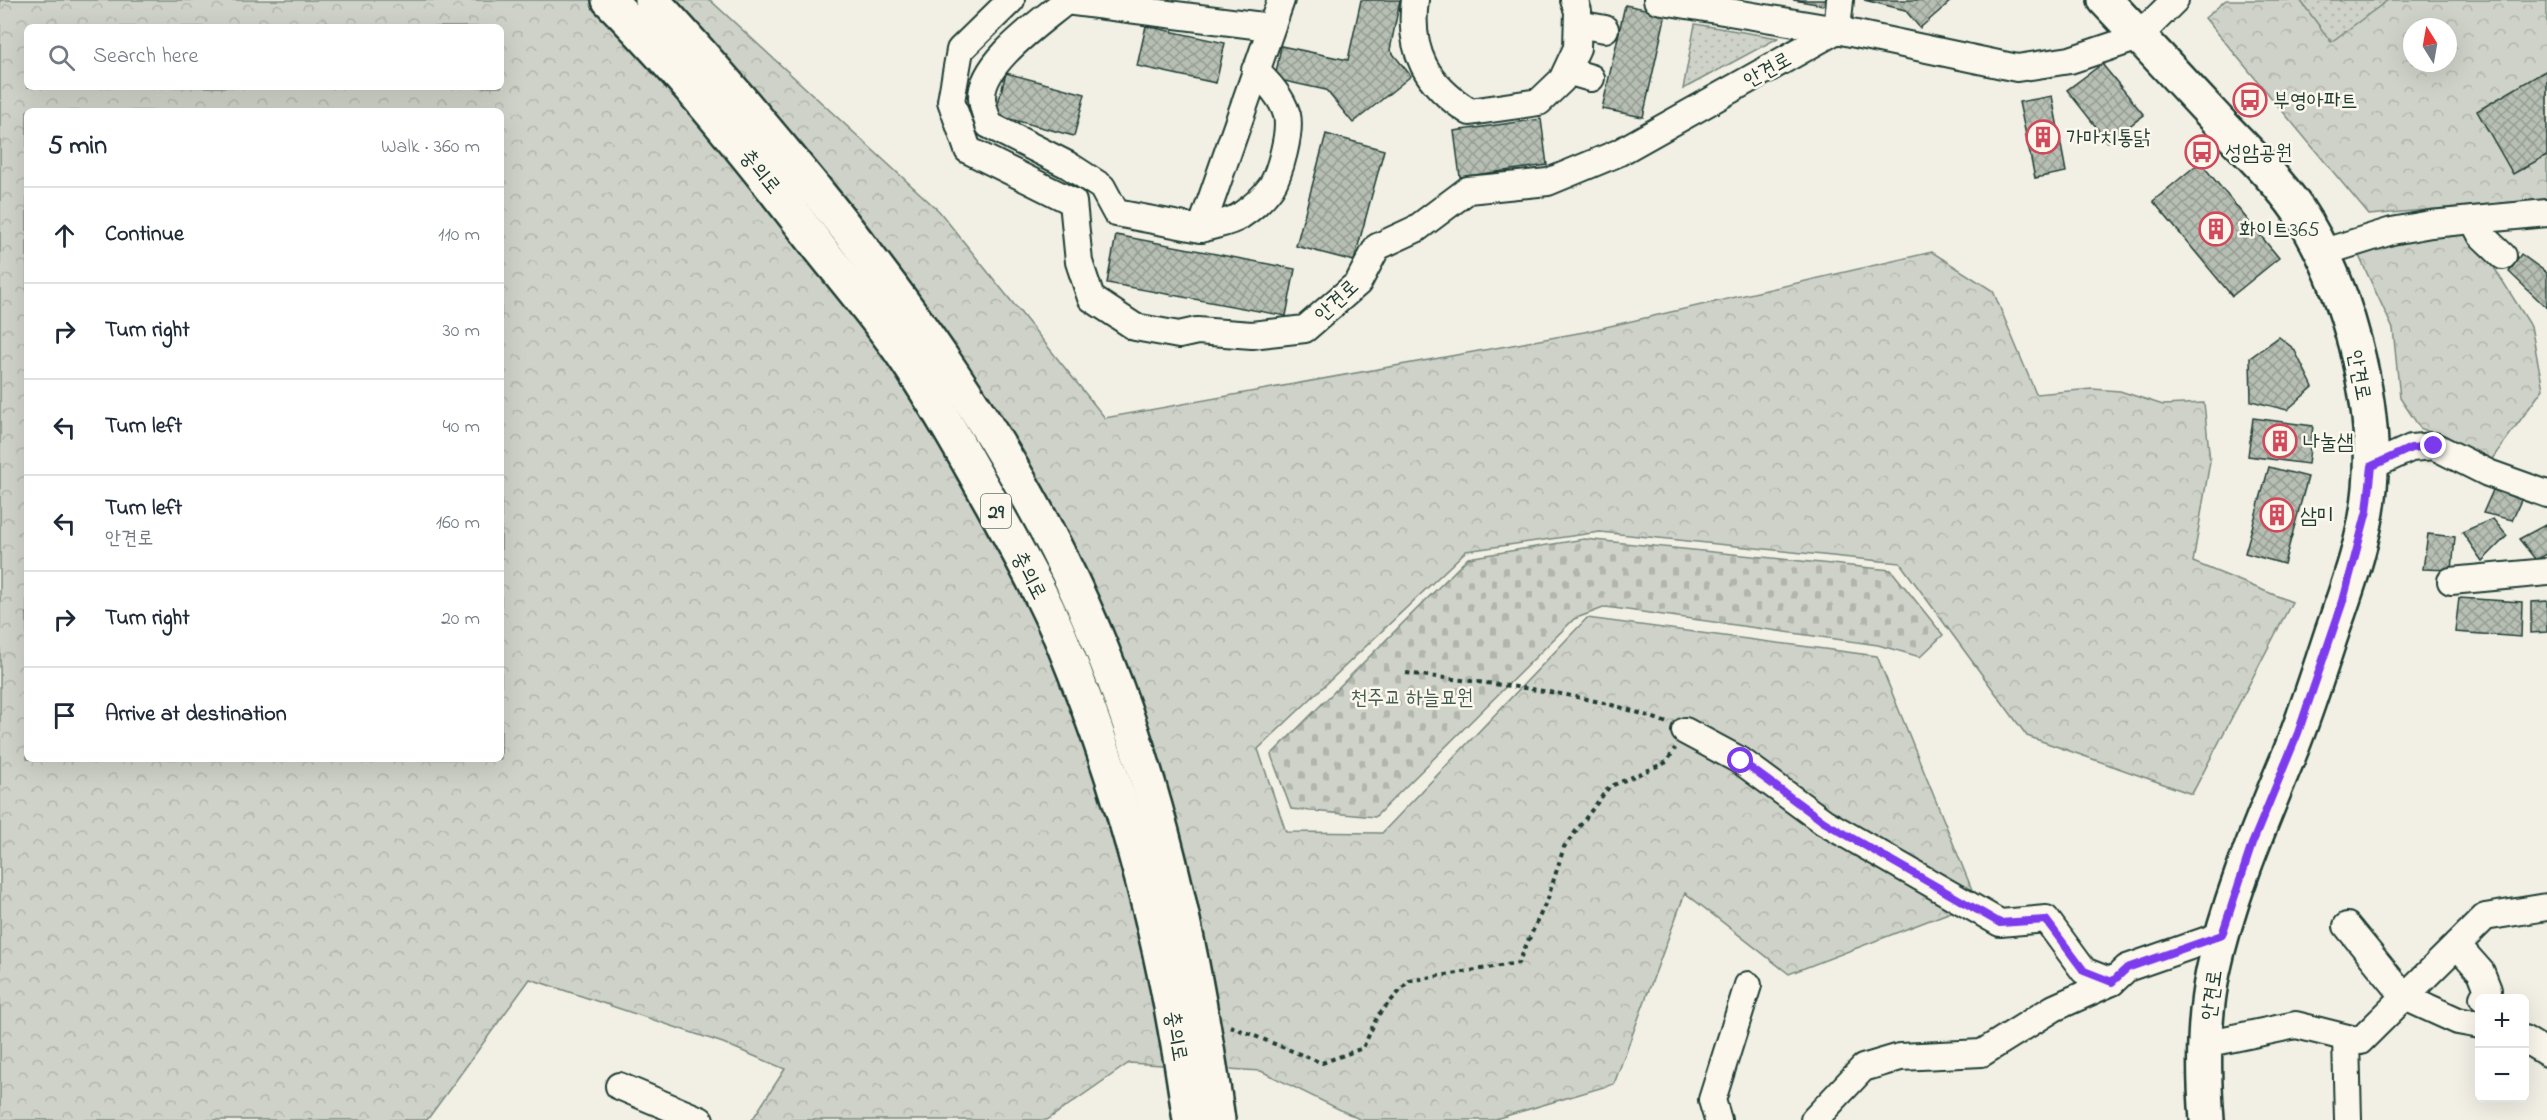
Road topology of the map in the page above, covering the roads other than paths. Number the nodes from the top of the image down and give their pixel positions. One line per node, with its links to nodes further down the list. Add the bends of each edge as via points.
1 (609, 0): 46 (main road, 충의로 / 29, via 763,174 905,358 1026,564 1061,639 1090,716 1146,893 1165,975)
2 (652, 0): 47 (main road, 충의로 / 29, via 747,106 887,281 966,394 1034,505 1083,607 1128,723 1166,846 1203,1016)
3 (1011, 0): 14 (street, 안견로, via 960,50 951,101 968,150 1073,202 1079,262 1091,298 1135,327 1179,334 1197,331 1252,335 1305,329 1358,283 1377,247 1416,228 1468,190 1548,182 1618,153)
4 (1281, 0): 12 (street)
5 (1415, 0): 17 (street, via 1416,53 1452,101 1470,112 1539,102)
6 (1657, 0): 10 (street, 안견로)
7 (1840, 0): 14 (street)
8 (2105, 0): 15 (main road, 안견로)
9 (2175, 0): 15 (street)
10 (1713, 5): 14 (street, 안견로)
11 (1576, 12): 13 (street); 17 (street, via 1578,48)
12 (1270, 27): 16 (street); 22 (street, via 1066,1 1017,42 992,67 988,77 982,97 989,125 1102,187 1116,213)
13 (1605, 29)
14 (1837, 30): 15 (street, 안견로, via 2017,68 2070,60)
15 (2139, 36): 24 (main road, 안견로, via 2279,186 2297,208)
16 (1255, 70): 22 (street); 22 (street, via 1275,90 1287,116 1287,138 1280,166 1272,185 1238,218)
17 (1567, 71): 18 (street)
18 (1591, 78)
19 (2547, 213): 21 (street)
20 (2547, 218): 23 (street)
21 (2473, 220): 24 (street, via 2392,231); 25 (street, via 2481,235)
22 (1201, 229)
23 (2547, 231)
24 (2321, 252): 26 (main road, 안견로, via 2336,284 2356,351)
25 (2503, 256)
26 (2372, 466): 27 (street, via 2411,448 2434,446 2488,473); 33 (main road, 안견로, via 2366,519 2343,601)
27 (2547, 494)
28 (2547, 572): 29 (street)
29 (2451, 581)
30 (1685, 731): 35 (street, via 1741,761 1824,822 2000,923 2046,920 2084,971)
31 (2547, 907): 34 (street, via 2485,918)
32 (2347, 926): 38 (street)
33 (2222, 935): 35 (street, via 2127,968); 42 (main road, 안견로, via 2212,974)
34 (2457, 945): 37 (street, via 2481,972 2488,990); 38 (street)
35 (2112, 982): 49 (street, via 2054,1008 1982,1053 1900,1057 1863,1068)
36 (1748, 986): 48 (street, via 1712,1100)
37 (2485, 994)
38 (2405, 997): 39 (street, via 2458,1021); 40 (street, via 2360,1041)
39 (2475, 1017)
40 (2346, 1038): 42 (street, via 2295,1025); 51 (street)
41 (2529, 1042): 43 (street)
42 (2205, 1044): 50 (main road, 안견로)
43 (2547, 1053)
44 (619, 1086): 45 (street)
45 (700, 1120)
46 (1190, 1120)
47 (1218, 1120)
48 (1718, 1120)
49 (1814, 1120)
50 (2207, 1120)
51 (2348, 1120)

